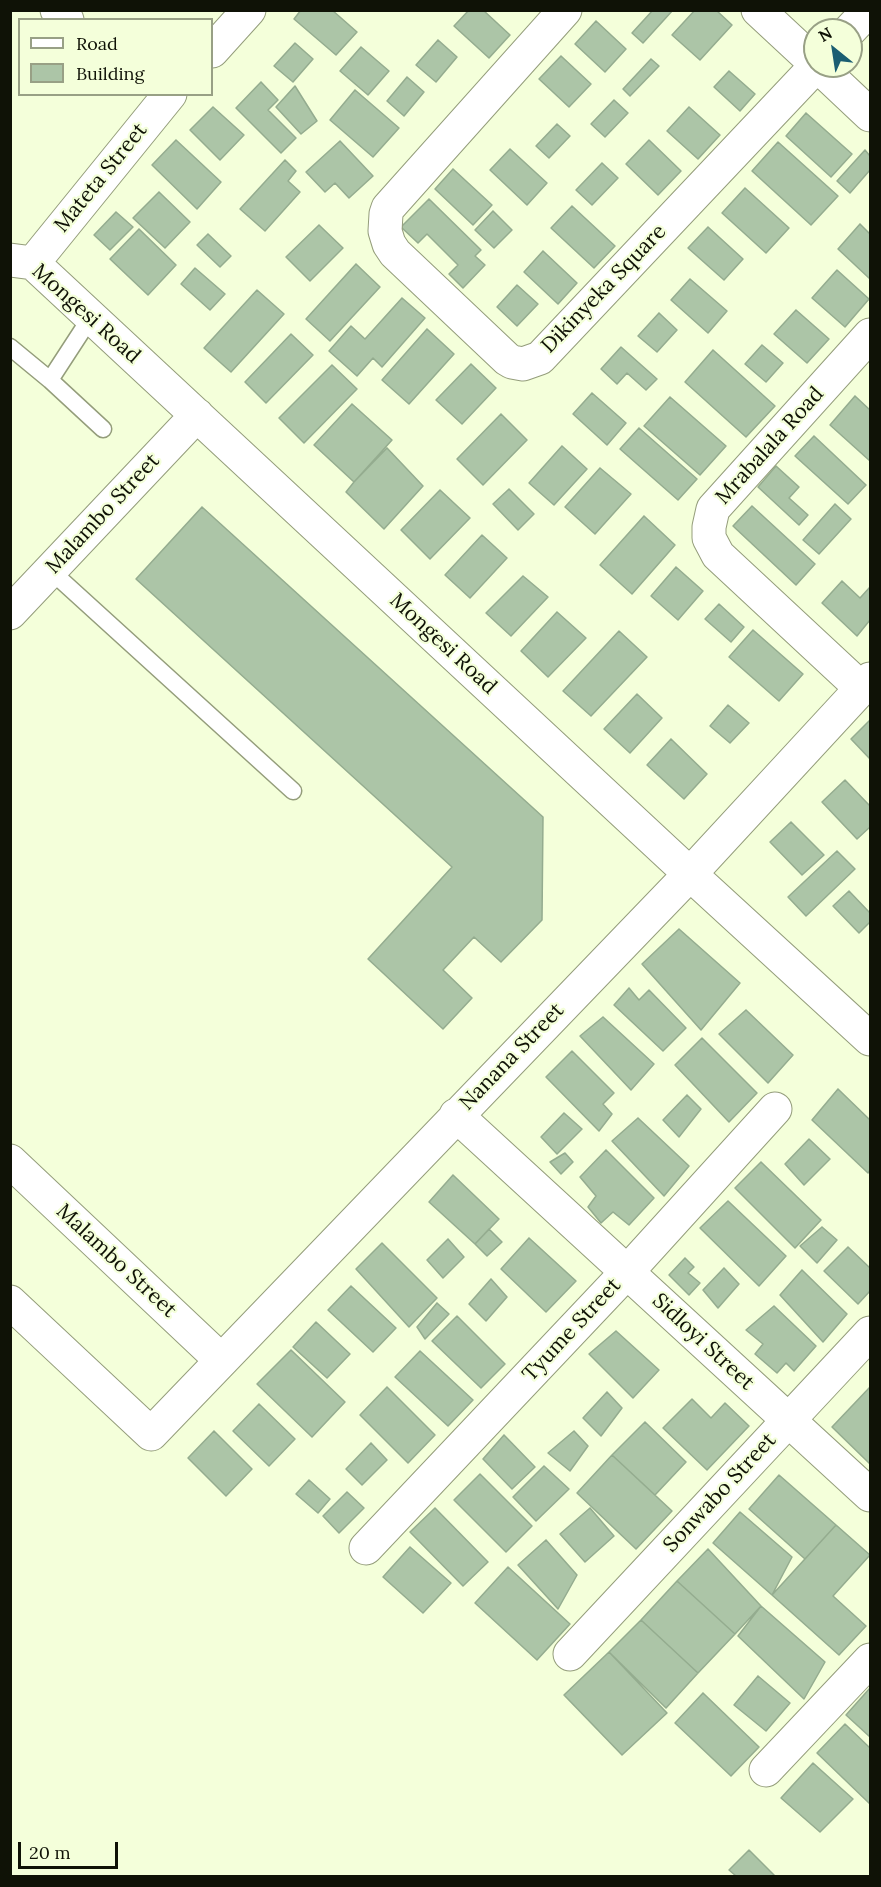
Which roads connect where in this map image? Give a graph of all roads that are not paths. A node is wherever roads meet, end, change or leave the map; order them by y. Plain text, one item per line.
1 (249, 10) edge
2 (565, 10) edge
3 (758, 10) edge
4 (213, 50) edge
5 (803, 53) edge
6 (804, 78) edge
7 (830, 78) edge
8 (159, 98) edge
9 (870, 115) edge
10 (22, 261) edge
11 (91, 317) junction
12 (870, 335) edge
13 (10, 347) edge
14 (50, 380) junction
15 (197, 415) junction
16 (103, 429) dead end
17 (50, 570) junction
18 (16, 595) edge
19 (866, 684) edge
20 (293, 791) dead end
21 (690, 874) junction
22 (870, 1039) edge
23 (775, 1109) dead end
24 (456, 1115) junction
25 (10, 1161) edge
26 (627, 1272) junction
27 (10, 1302) edge
28 (870, 1333) edge
29 (221, 1360) junction
30 (788, 1420) junction
31 (870, 1495) edge
32 (366, 1548) dead end
33 (570, 1654) dead end
34 (870, 1660) edge
35 (766, 1770) dead end

1 - 4 street
2 - 6 street, Dikinyeka Square
3 - 5 street
7 - 9 street
8 - 10 street, Mateta Street
10 - 11 street, Mongesi Road
11 - 14 lane
11 - 15 street, Mongesi Road
12 - 19 street, Mrabalala Road
13 - 14 lane
14 - 16 lane
15 - 17 street, Malambo Street
15 - 21 street, Mongesi Road
17 - 18 street, Malambo Street
17 - 20 lane
19 - 21 street, Nanana Street
21 - 22 street, Mongesi Road
21 - 24 street, Nanana Street
23 - 26 street, Tyume Street
24 - 26 street, Sidloyi Street
24 - 29 street, Nanana Street
25 - 29 street, Malambo Street
26 - 30 street, Sidloyi Street
26 - 32 street, Tyume Street
27 - 29 street, Nanana Street
28 - 30 street, Sonwabo Street
30 - 31 street, Sidloyi Street
30 - 33 street, Sonwabo Street
34 - 35 street

